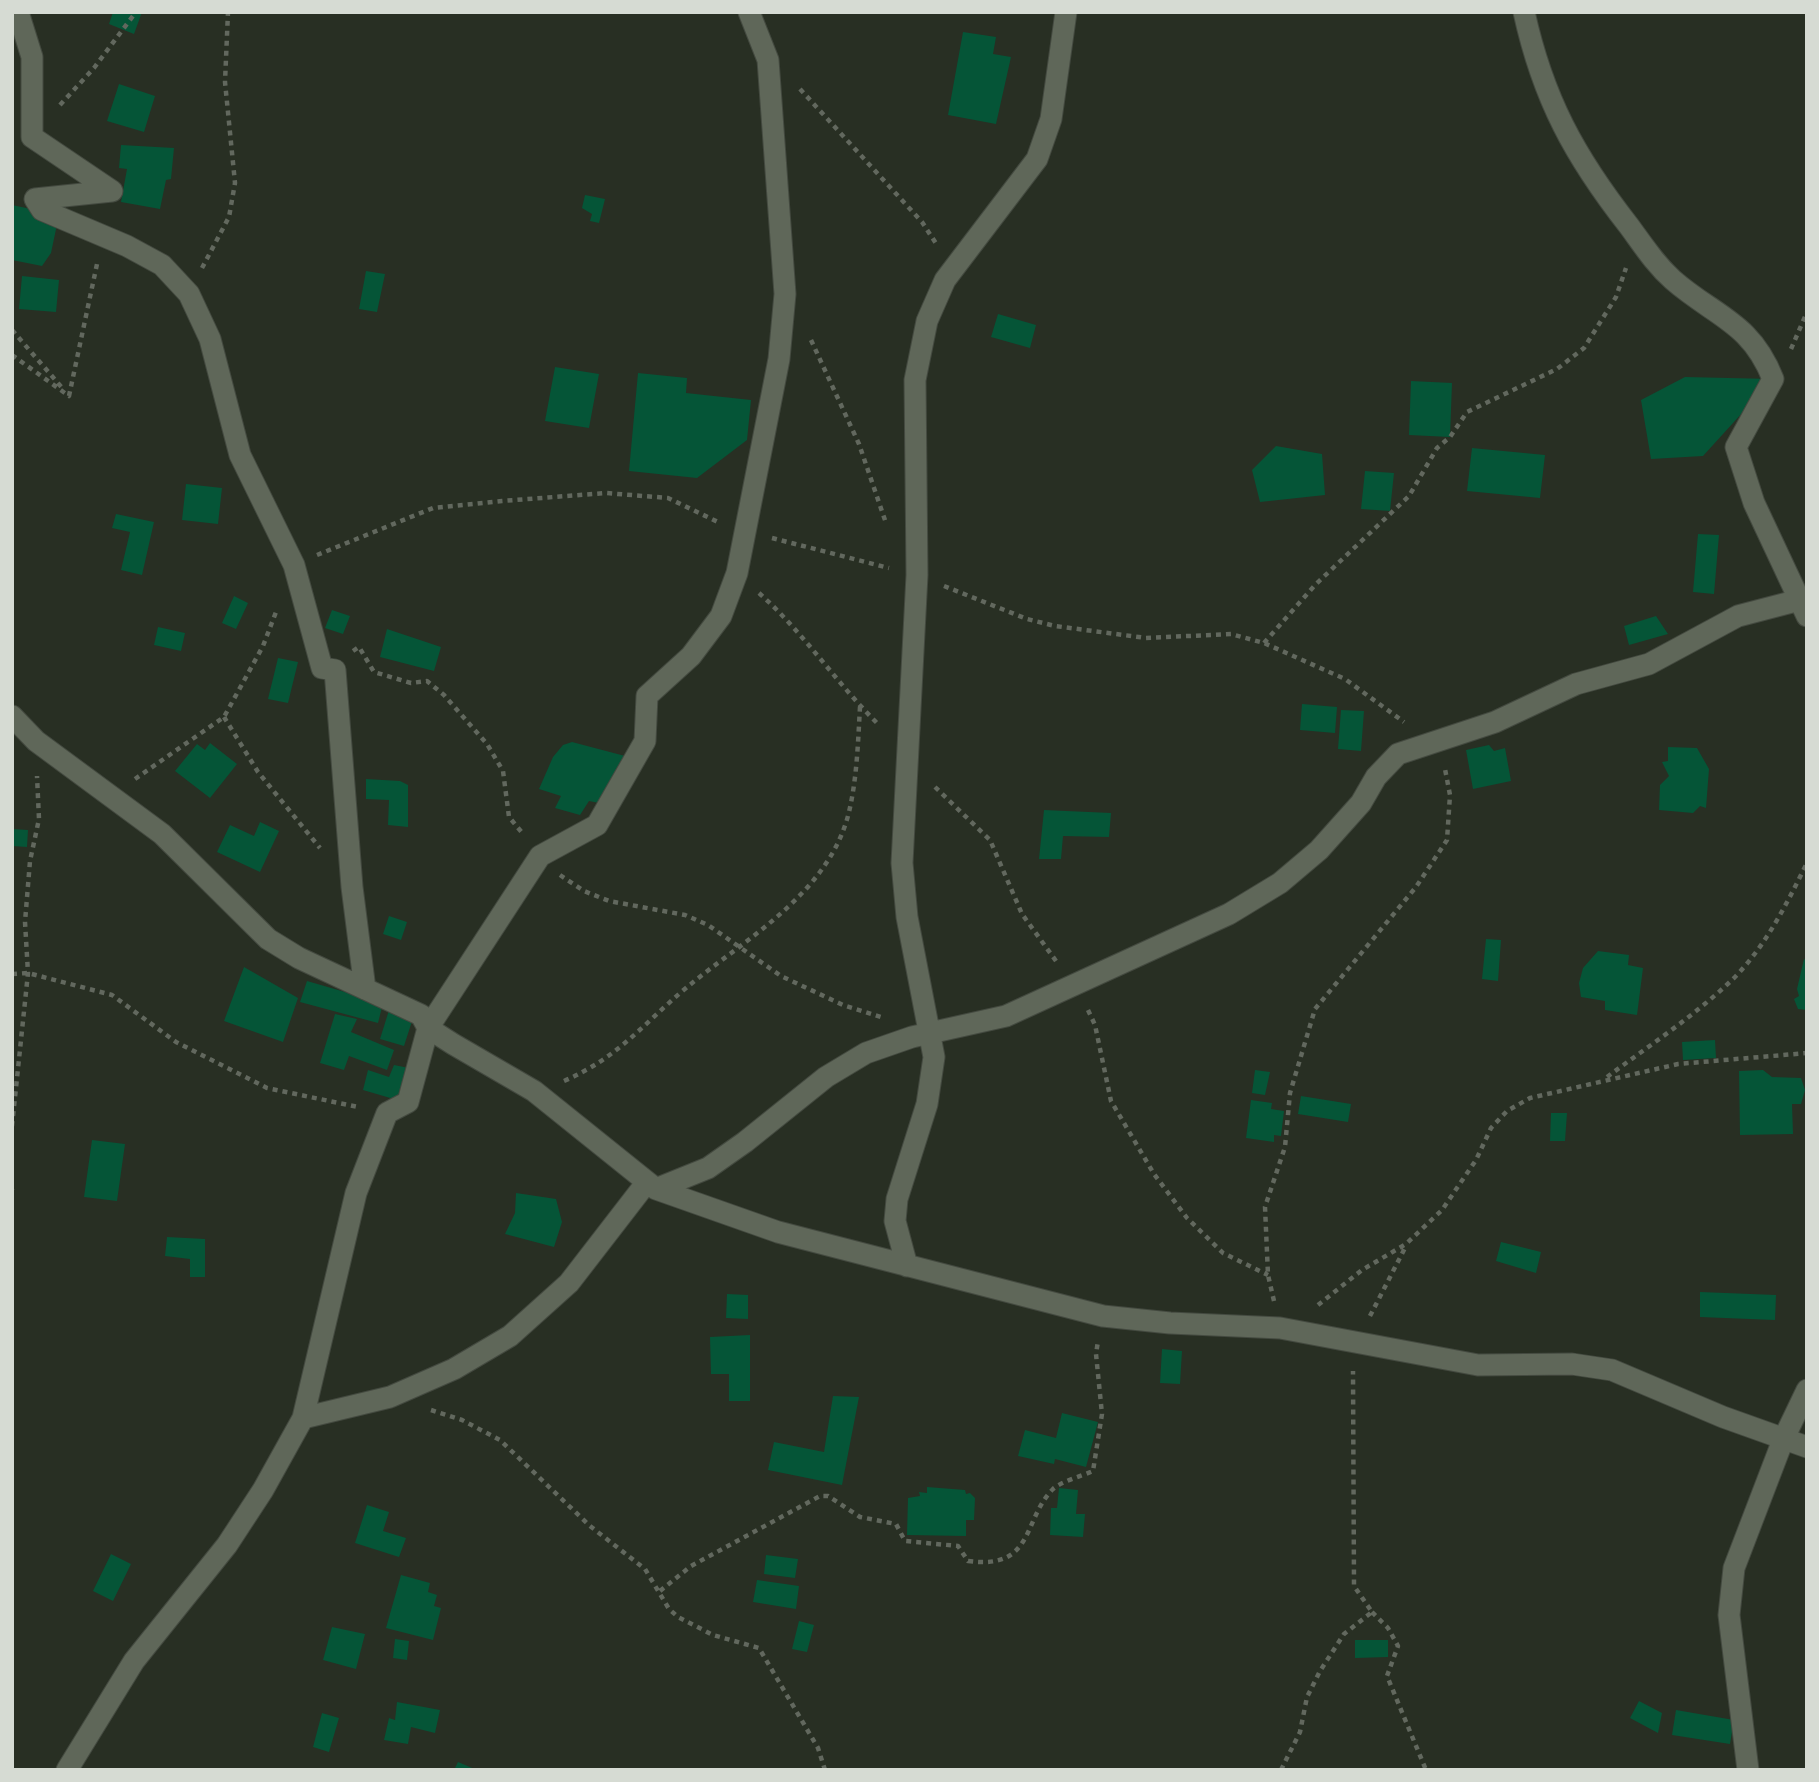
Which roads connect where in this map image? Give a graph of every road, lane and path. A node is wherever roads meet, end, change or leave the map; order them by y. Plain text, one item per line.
1 (18, 12) edge
2 (136, 12) edge
3 (228, 12) edge
4 (749, 12) edge
5 (1066, 12) edge
6 (1524, 12) edge
7 (768, 60) junction
8 (32, 137) junction
9 (1635, 234) junction
10 (98, 260) dead end
11 (945, 280) junction
12 (189, 294) junction
13 (12, 330) edge
14 (810, 338) dead end
15 (12, 355) edge
16 (69, 396) junction
17 (887, 527) dead end
18 (745, 531) junction
19 (294, 565) junction
20 (737, 573) junction
21 (917, 575) junction
22 (1804, 605) edge
23 (1264, 643) junction
24 (322, 668) junction
25 (860, 707) junction
26 (12, 716) edge
27 (224, 717) junction
28 (1439, 740) junction
29 (36, 741) junction
30 (907, 753) junction
31 (111, 796) junction
32 (540, 856) junction
33 (1807, 863) edge
34 (352, 887) junction
35 (738, 947) junction
36 (27, 973) junction
37 (12, 974) edge
38 (1075, 985) junction
39 (365, 989) junction
40 (428, 1028) junction
41 (921, 1035) junction
42 (1807, 1054) edge
43 (1603, 1079) junction
44 (534, 1091) junction
45 (387, 1112) junction
46 (12, 1126) edge
47 (651, 1186) junction
48 (1406, 1244) junction
49 (907, 1266) junction
50 (1268, 1275) junction
51 (1103, 1316) junction
52 (1280, 1328) junction
53 (1359, 1341) junction
54 (1807, 1390) edge
55 (390, 1397) junction
56 (303, 1418) junction
57 (1783, 1440) junction
58 (1807, 1447) edge
59 (660, 1591) junction
60 (1372, 1612) junction
61 (67, 1770) edge
62 (825, 1770) edge
63 (1281, 1770) edge
64 (1426, 1770) edge
65 (1748, 1770) edge

1 - 8 street
2 - 8 path
3 - 12 path
4 - 7 street
5 - 11 street
6 - 9 street
7 - 11 path
7 - 18 street
8 - 12 street
9 - 22 street
9 - 23 path
10 - 16 path
11 - 21 street
12 - 19 street
13 - 16 path
14 - 17 path
15 - 16 path
18 - 19 path
18 - 20 street
18 - 21 path
19 - 24 street
19 - 27 path
20 - 25 path
20 - 32 street
21 - 23 path
21 - 30 street
22 - 28 street
23 - 28 path
24 - 32 path
24 - 34 street
25 - 30 path
25 - 35 path
26 - 29 street
27 - 31 path
27 - 34 path
28 - 38 street
28 - 50 path
29 - 31 street
29 - 36 path
30 - 38 path
30 - 41 street
31 - 39 street
32 - 35 path
32 - 40 street
33 - 43 path
34 - 39 street
35 - 41 path
35 - 44 path
36 - 37 path
36 - 45 path
36 - 46 path
38 - 41 street
38 - 50 path
39 - 40 street
40 - 44 street
40 - 45 street
41 - 47 street
41 - 49 street
42 - 43 path
43 - 48 path
44 - 47 street
45 - 56 street
47 - 49 street
47 - 55 street
48 - 52 path
48 - 53 path
49 - 51 street
50 - 52 path
51 - 52 street
51 - 59 path
52 - 53 street
53 - 57 street
53 - 60 path
54 - 57 street
55 - 56 street
55 - 59 path
56 - 61 street
57 - 58 street
57 - 65 street
59 - 62 path
60 - 63 path
60 - 64 path

